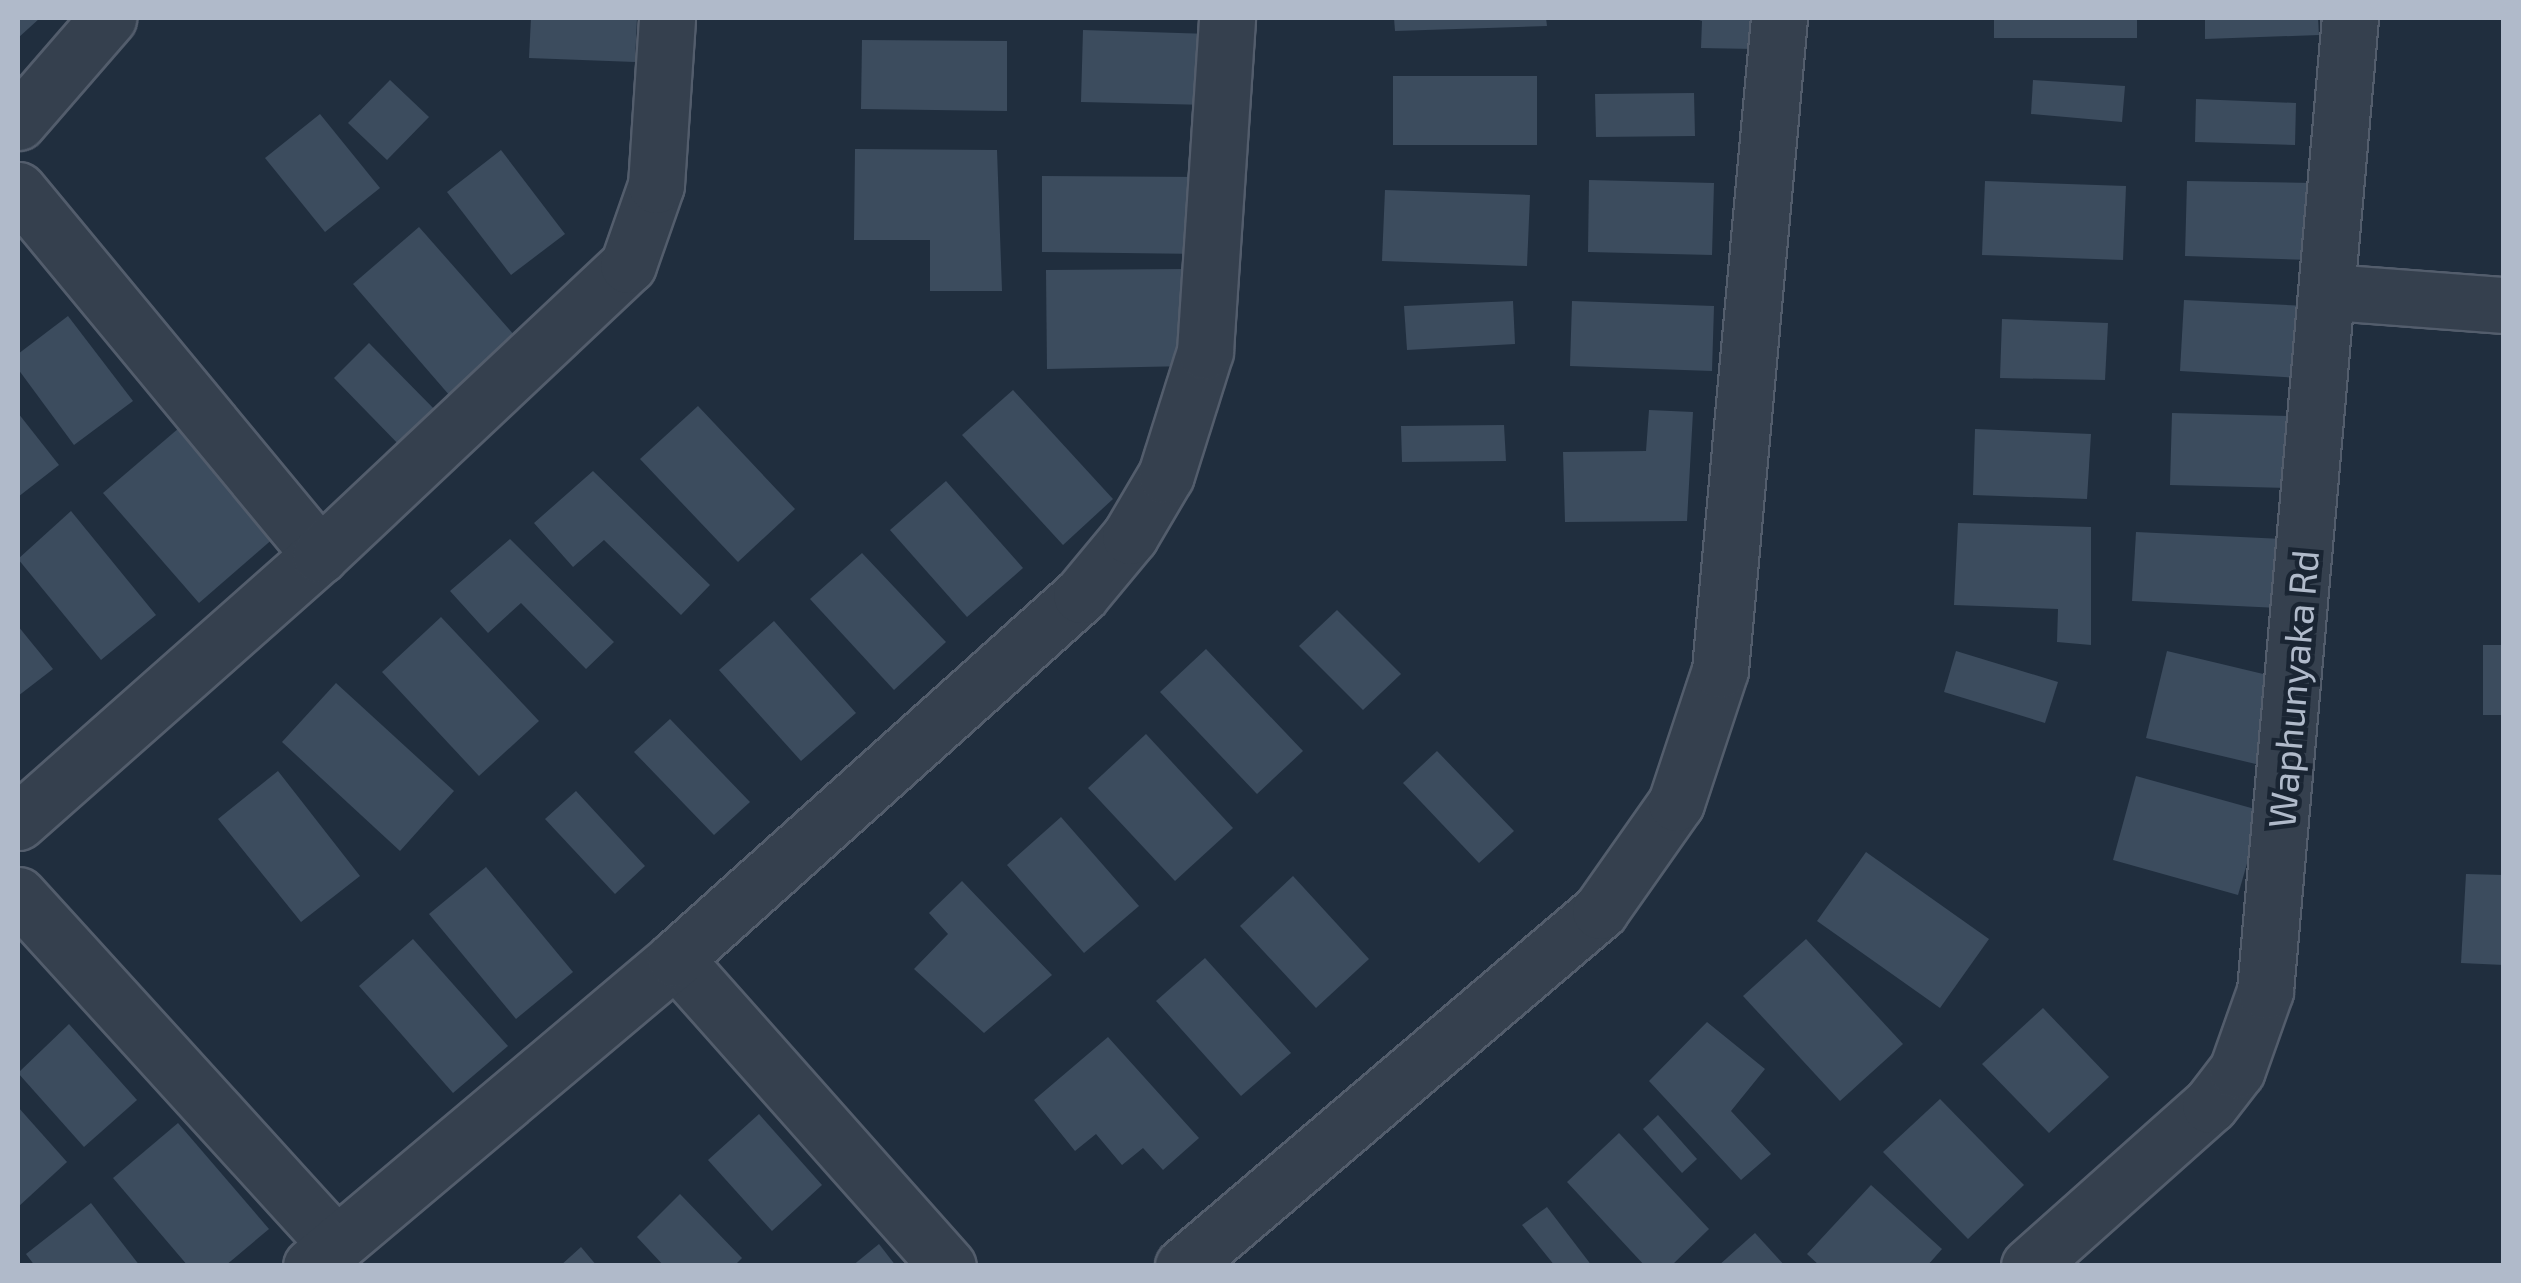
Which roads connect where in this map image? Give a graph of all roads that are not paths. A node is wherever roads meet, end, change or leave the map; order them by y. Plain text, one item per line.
1 (108, 18) edge
2 (667, 18) edge
3 (1226, 18) edge
4 (1779, 18) edge
5 (2350, 18) edge
6 (18, 122) edge
7 (18, 190) edge
8 (2330, 292) junction
9 (2504, 305) edge
10 (320, 555) junction
11 (18, 822) edge
12 (18, 895) edge
13 (675, 959) junction
14 (324, 1255) edge
15 (948, 1266) edge
16 (1184, 1266) edge
17 (2029, 1266) edge

1 - 6 street
2 - 10 street
3 - 13 street
4 - 16 street
5 - 8 street, Waphunyaka Rd
7 - 10 street
8 - 9 street
8 - 17 street, Waphunyaka Rd
10 - 11 street
12 - 14 street
13 - 14 street
13 - 15 street

